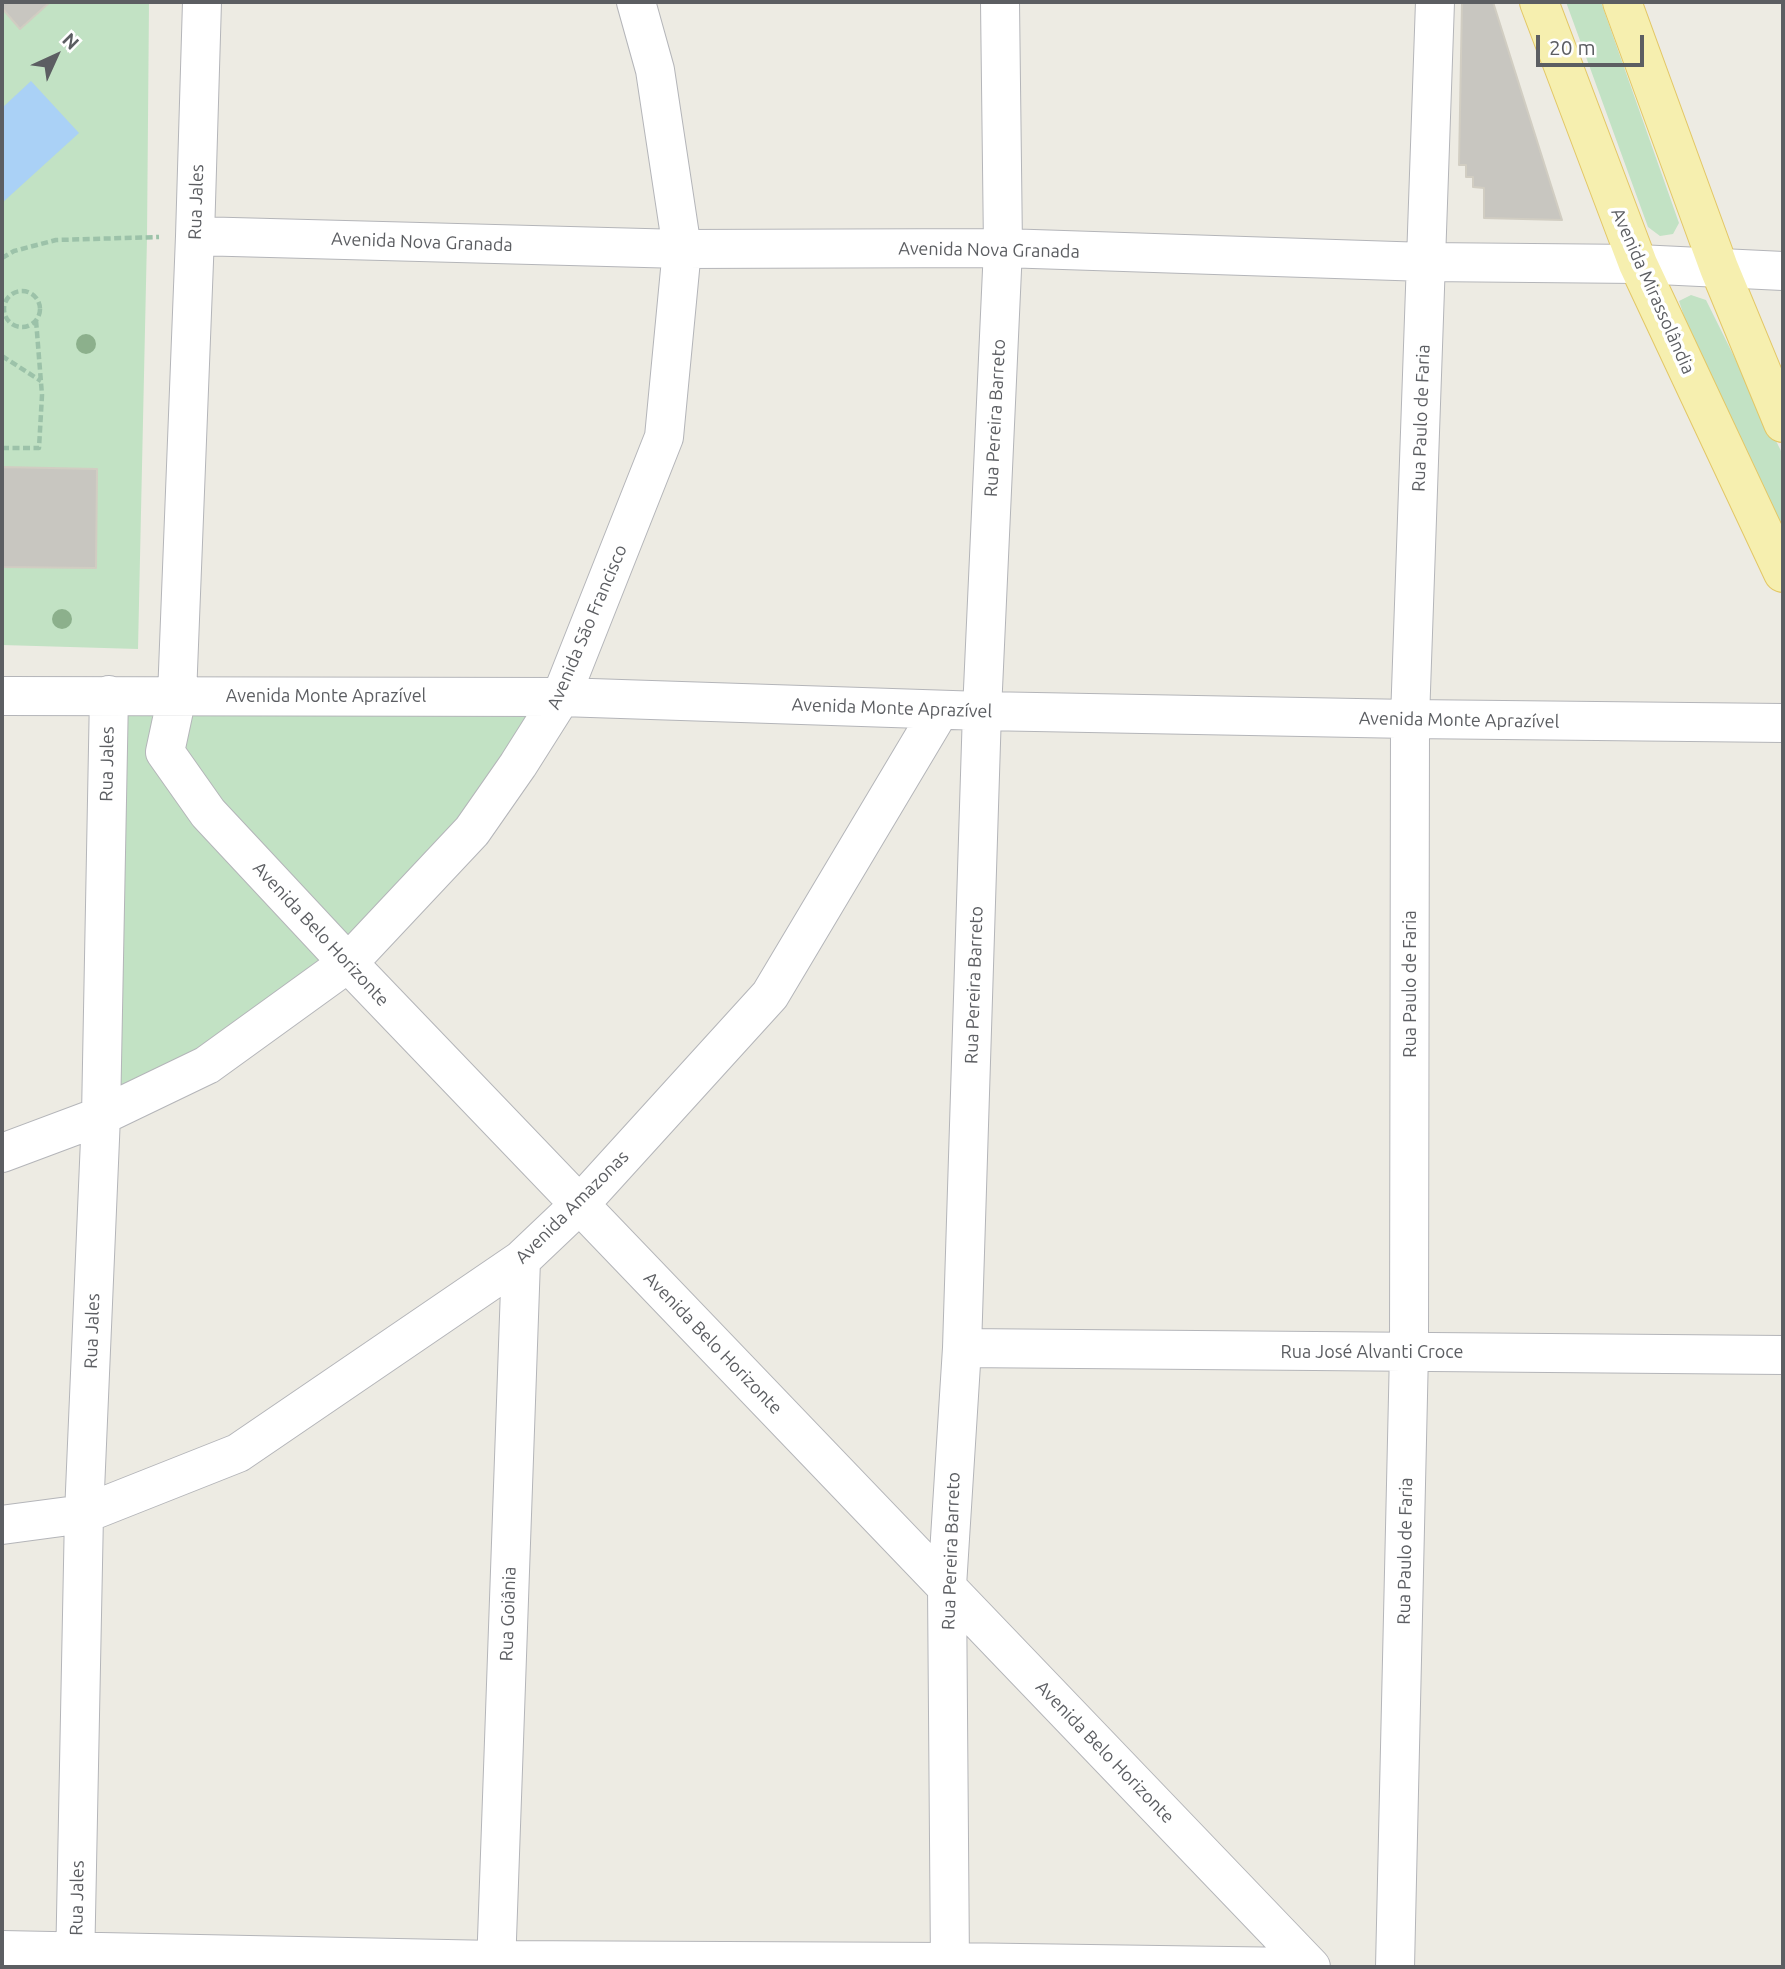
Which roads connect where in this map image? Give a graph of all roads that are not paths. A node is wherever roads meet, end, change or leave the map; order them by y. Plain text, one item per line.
1 (202, 2) edge
2 (636, 2) edge
3 (1000, 2) edge
4 (1435, 2) edge
5 (1539, 2) edge
6 (1622, 2) edge
7 (195, 236) junction
8 (1003, 248) junction
9 (682, 249) junction
10 (1426, 262) junction
11 (1638, 264) junction
12 (1719, 268) junction
13 (1783, 271) edge
14 (1783, 423) edge
15 (1783, 573) edge
16 (109, 695) junction
17 (2, 696) edge
18 (177, 696) junction
19 (561, 697) junction
20 (940, 710) junction
21 (982, 711) junction
22 (1410, 719) junction
23 (1783, 723) edge
24 (348, 963) junction
25 (101, 1116) junction
26 (2, 1153) edge
27 (580, 1204) junction
28 (521, 1260) junction
29 (962, 1349) junction
30 (1409, 1352) junction
31 (1783, 1355) edge
32 (84, 1514) junction
33 (2, 1525) edge
34 (947, 1586) junction
35 (2, 1950) edge
36 (75, 1959) edge
37 (496, 1963) edge
38 (951, 1964) edge
39 (1298, 1967) edge
40 (1311, 1967) edge
41 (1395, 1967) edge

1 - 7 street, Rua Jales
2 - 9 street, Avenida São Francisco
3 - 8 street, Rua Pereira Barreto
4 - 10 street, Rua Paulo de Faria
5 - 11 main road, Avenida Mirassolândia
6 - 12 main road
7 - 9 street, Avenida Nova Granada
7 - 18 street, Rua Jales
8 - 9 street, Avenida Nova Granada
8 - 10 street, Avenida Nova Granada
8 - 21 street, Rua Pereira Barreto
9 - 19 street, Avenida São Francisco
10 - 11 street, Avenida Nova Granada
10 - 22 street, Rua Paulo de Faria
11 - 12 street, Avenida Nova Granada
11 - 15 main road, Avenida Mirassolândia
12 - 13 street, Avenida Nova Granada
12 - 14 main road
16 - 17 street, Avenida Monte Aprazível
16 - 18 street, Avenida Monte Aprazível
16 - 25 street, Rua Jales
18 - 19 street, Avenida Monte Aprazível
18 - 24 street, Avenida Belo Horizonte
19 - 20 street, Avenida Monte Aprazível
19 - 24 street, Avenida São Francisco
20 - 21 street, Avenida Monte Aprazível
20 - 27 street, Avenida Amazonas
21 - 22 street, Avenida Monte Aprazível
21 - 29 street, Rua Pereira Barreto
22 - 23 street, Avenida Monte Aprazível
22 - 30 street, Rua Paulo de Faria
24 - 25 street, Avenida São Francisco
24 - 27 street, Avenida Belo Horizonte
25 - 26 street, Avenida São Francisco
25 - 32 street, Rua Jales
27 - 28 street, Avenida Amazonas
27 - 34 street, Avenida Belo Horizonte
28 - 32 street, Avenida Amazonas
28 - 37 street, Rua Goiânia
29 - 30 street, Rua José Alvanti Croce
29 - 34 street, Rua Pereira Barreto
30 - 31 street, Rua José Alvanti Croce
30 - 41 street, Rua Paulo de Faria
32 - 33 street, Avenida Amazonas
32 - 36 street, Rua Jales
34 - 38 street, Rua Pereira Barreto
34 - 40 street, Avenida Belo Horizonte
35 - 36 street
36 - 37 street
37 - 38 street
38 - 39 street

